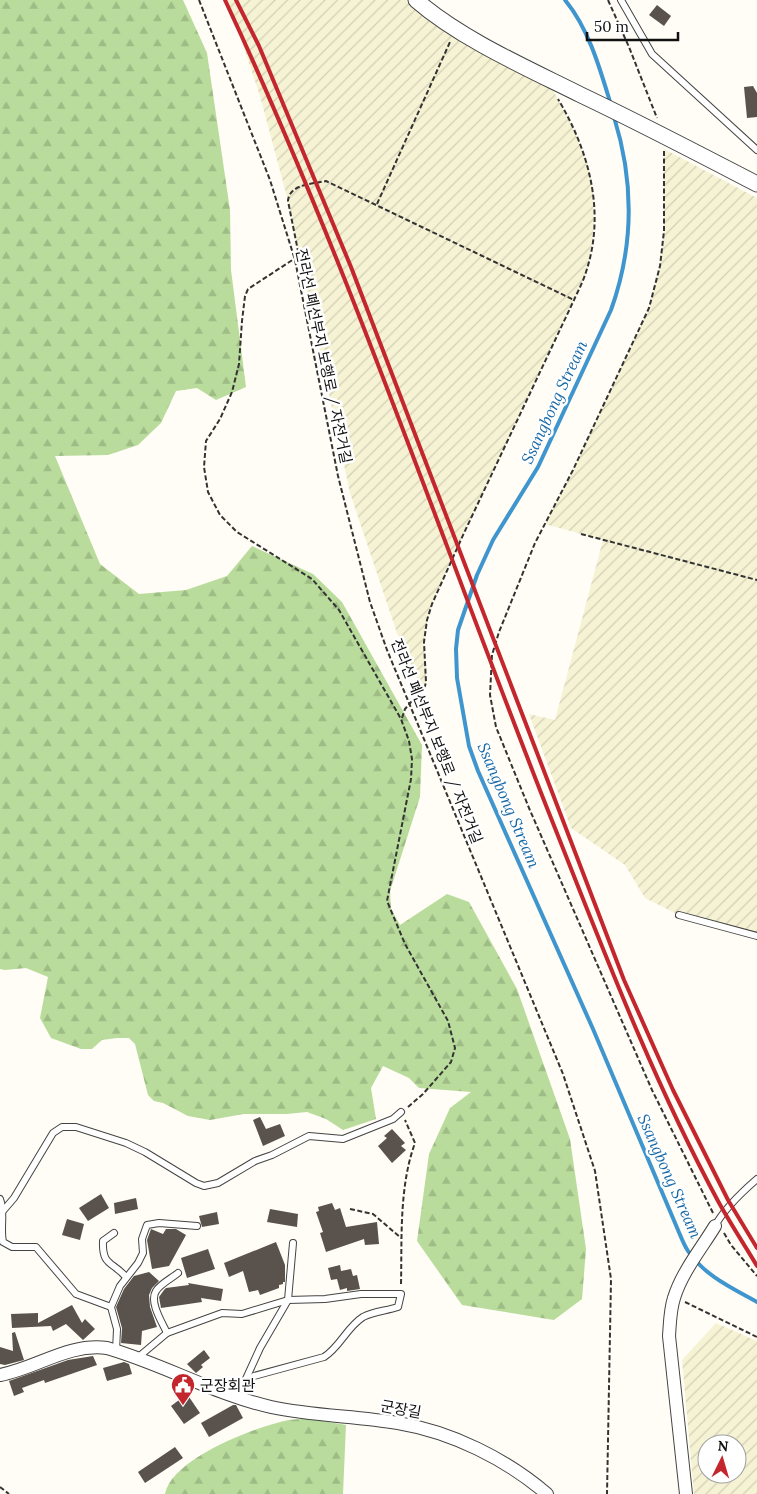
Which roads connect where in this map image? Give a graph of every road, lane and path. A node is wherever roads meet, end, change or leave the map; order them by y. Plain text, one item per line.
1 (199, 0) edge
2 (416, 0) edge
3 (608, 0) edge
4 (621, 0) edge
5 (457, 29) junction
6 (552, 80) junction
7 (658, 133) junction
8 (757, 150) edge
9 (757, 184) edge
10 (376, 204) junction
11 (295, 260) junction
12 (574, 300) junction
13 (581, 534) dead end
14 (757, 580) edge
15 (409, 705) junction
16 (401, 719) junction
17 (679, 915) dead end
18 (757, 936) edge
19 (401, 1112) junction
20 (757, 1179) edge
21 (0, 1199) edge
22 (350, 1209) dead end
23 (2, 1212) junction
24 (716, 1223) junction
25 (196, 1226) dead end
26 (114, 1233) dead end
27 (402, 1239) junction
28 (293, 1243) dead end
29 (178, 1273) dead end
30 (757, 1276) edge
31 (126, 1277) junction
32 (401, 1294) junction
33 (674, 1297) junction
34 (288, 1300) junction
35 (112, 1307) junction
36 (167, 1333) junction
37 (757, 1337) edge
38 (116, 1351) junction
39 (136, 1359) junction
40 (0, 1375) edge
41 (245, 1382) junction
42 (234, 1397) junction
43 (0, 1487) edge
44 (9, 1494) edge
45 (547, 1494) edge
46 (607, 1494) edge
47 (686, 1494) edge

1 - 11 path, 전라선 폐선부지 보행로 / 자전거길
2 - 5 street
3 - 7 path
4 - 8 lane
5 - 6 street
5 - 10 path
6 - 7 street
6 - 12 path
7 - 9 street
7 - 24 path
10 - 11 path
10 - 12 path
11 - 15 path, 전라선 폐선부지 보행로 / 자전거길
11 - 16 path
12 - 15 path
13 - 14 path
15 - 16 path
15 - 46 path, 전라선 폐선부지 보행로 / 자전거길
16 - 19 path
17 - 18 lane
19 - 23 lane
19 - 27 path
20 - 24 lane
21 - 23 lane
22 - 27 path
23 - 35 lane
24 - 30 path
24 - 33 street
25 - 31 lane
26 - 31 lane
27 - 32 path
28 - 34 lane
29 - 36 lane
31 - 35 lane
32 - 34 lane
32 - 41 lane
33 - 37 path
33 - 47 street
34 - 36 lane
34 - 41 lane
35 - 38 lane
36 - 39 lane
38 - 39 street, 군장길
38 - 40 street, 군장길
39 - 42 street, 군장길
41 - 42 lane
42 - 45 street, 군장길
43 - 44 path

